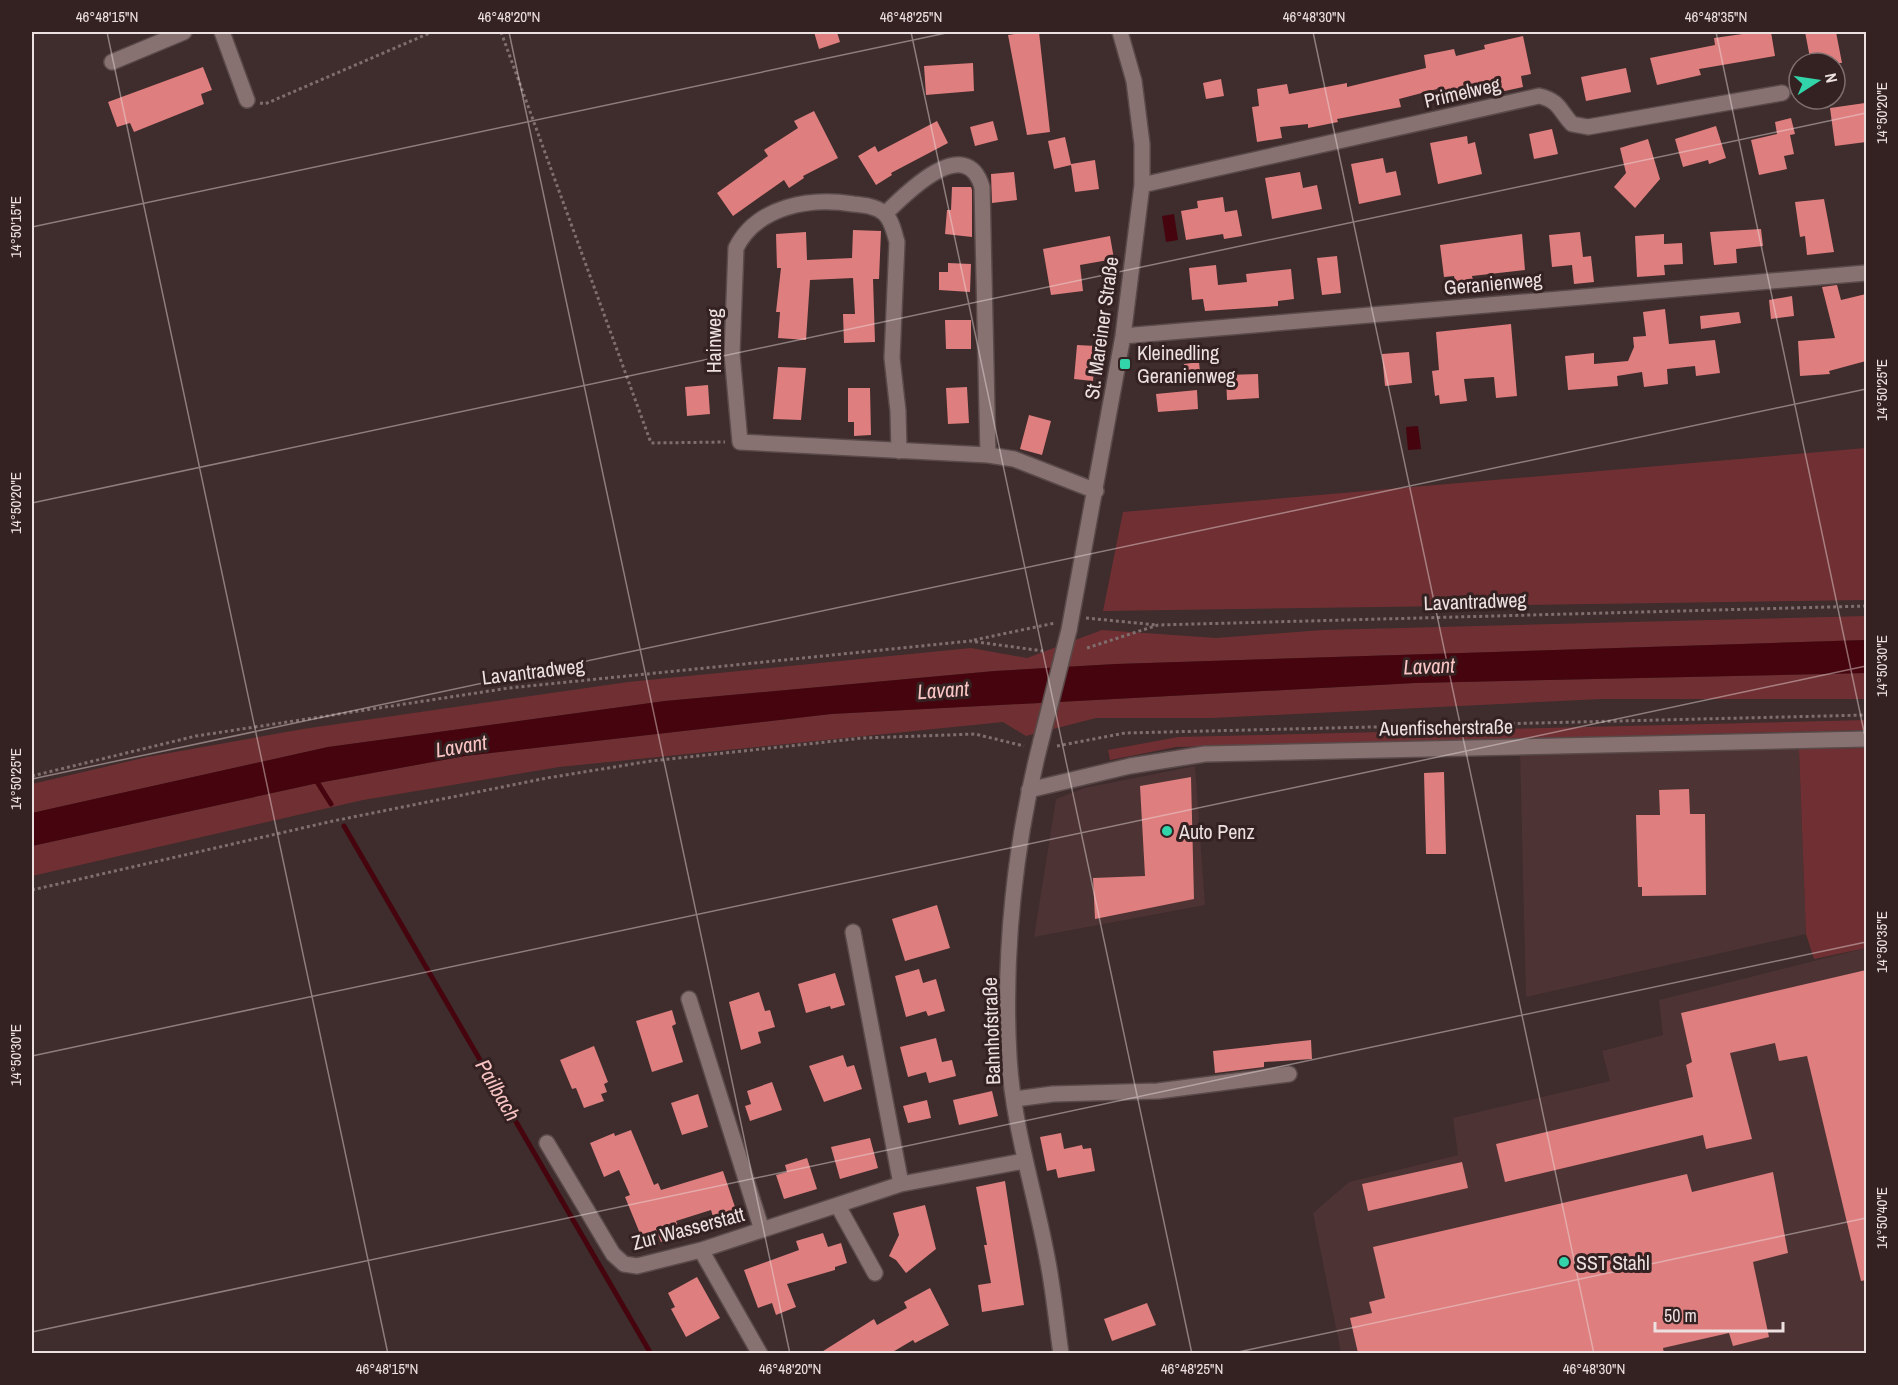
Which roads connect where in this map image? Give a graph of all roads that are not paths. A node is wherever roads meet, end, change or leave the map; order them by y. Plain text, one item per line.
1 (184, 32) edge
2 (222, 32) edge
3 (1120, 32) edge
4 (112, 62) dead end
5 (1782, 93) dead end
6 (247, 100) road end
7 (1142, 185) junction
8 (885, 214) junction
9 (1866, 273) edge
10 (1123, 336) junction
11 (900, 452) junction
12 (988, 455) junction
13 (1096, 491) junction
14 (1866, 739) edge
15 (1039, 745) joint
16 (1029, 790) junction
17 (853, 932) dead end
18 (689, 999) dead end
19 (1289, 1074) dead end
20 (1015, 1099) junction
21 (547, 1143) dead end
22 (1024, 1161) junction
23 (901, 1184) junction
24 (838, 1206) junction
25 (762, 1230) junction
26 (701, 1250) junction
27 (875, 1273) dead end
28 (760, 1353) edge
29 (1061, 1353) edge

1 - 4 street
2 - 6 street
3 - 7 street, St. Mareiner Straße
5 - 7 street, Primelweg
7 - 10 street, St. Mareiner Straße
8 - 11 street
8 - 11 street, Hainweg
8 - 12 street
9 - 10 street, Geranienweg
10 - 13 street, St. Mareiner Straße
11 - 12 street
12 - 13 street
13 - 15 street, St. Mareiner Straße, bridge
14 - 16 street, Auenfischerstraße
15 - 16 street, Bahnhofstraße
16 - 20 street, Bahnhofstraße
17 - 23 street
18 - 25 street, Zur Wasserstatt
19 - 20 street
20 - 22 street, Bahnhofstraße
21 - 26 street, Zur Wasserstatt
22 - 23 street, Zur Wasserstatt
22 - 29 street, Bahnhofstraße
23 - 24 street, Zur Wasserstatt
24 - 25 street, Zur Wasserstatt
24 - 27 street
25 - 26 street, Zur Wasserstatt
26 - 28 street

